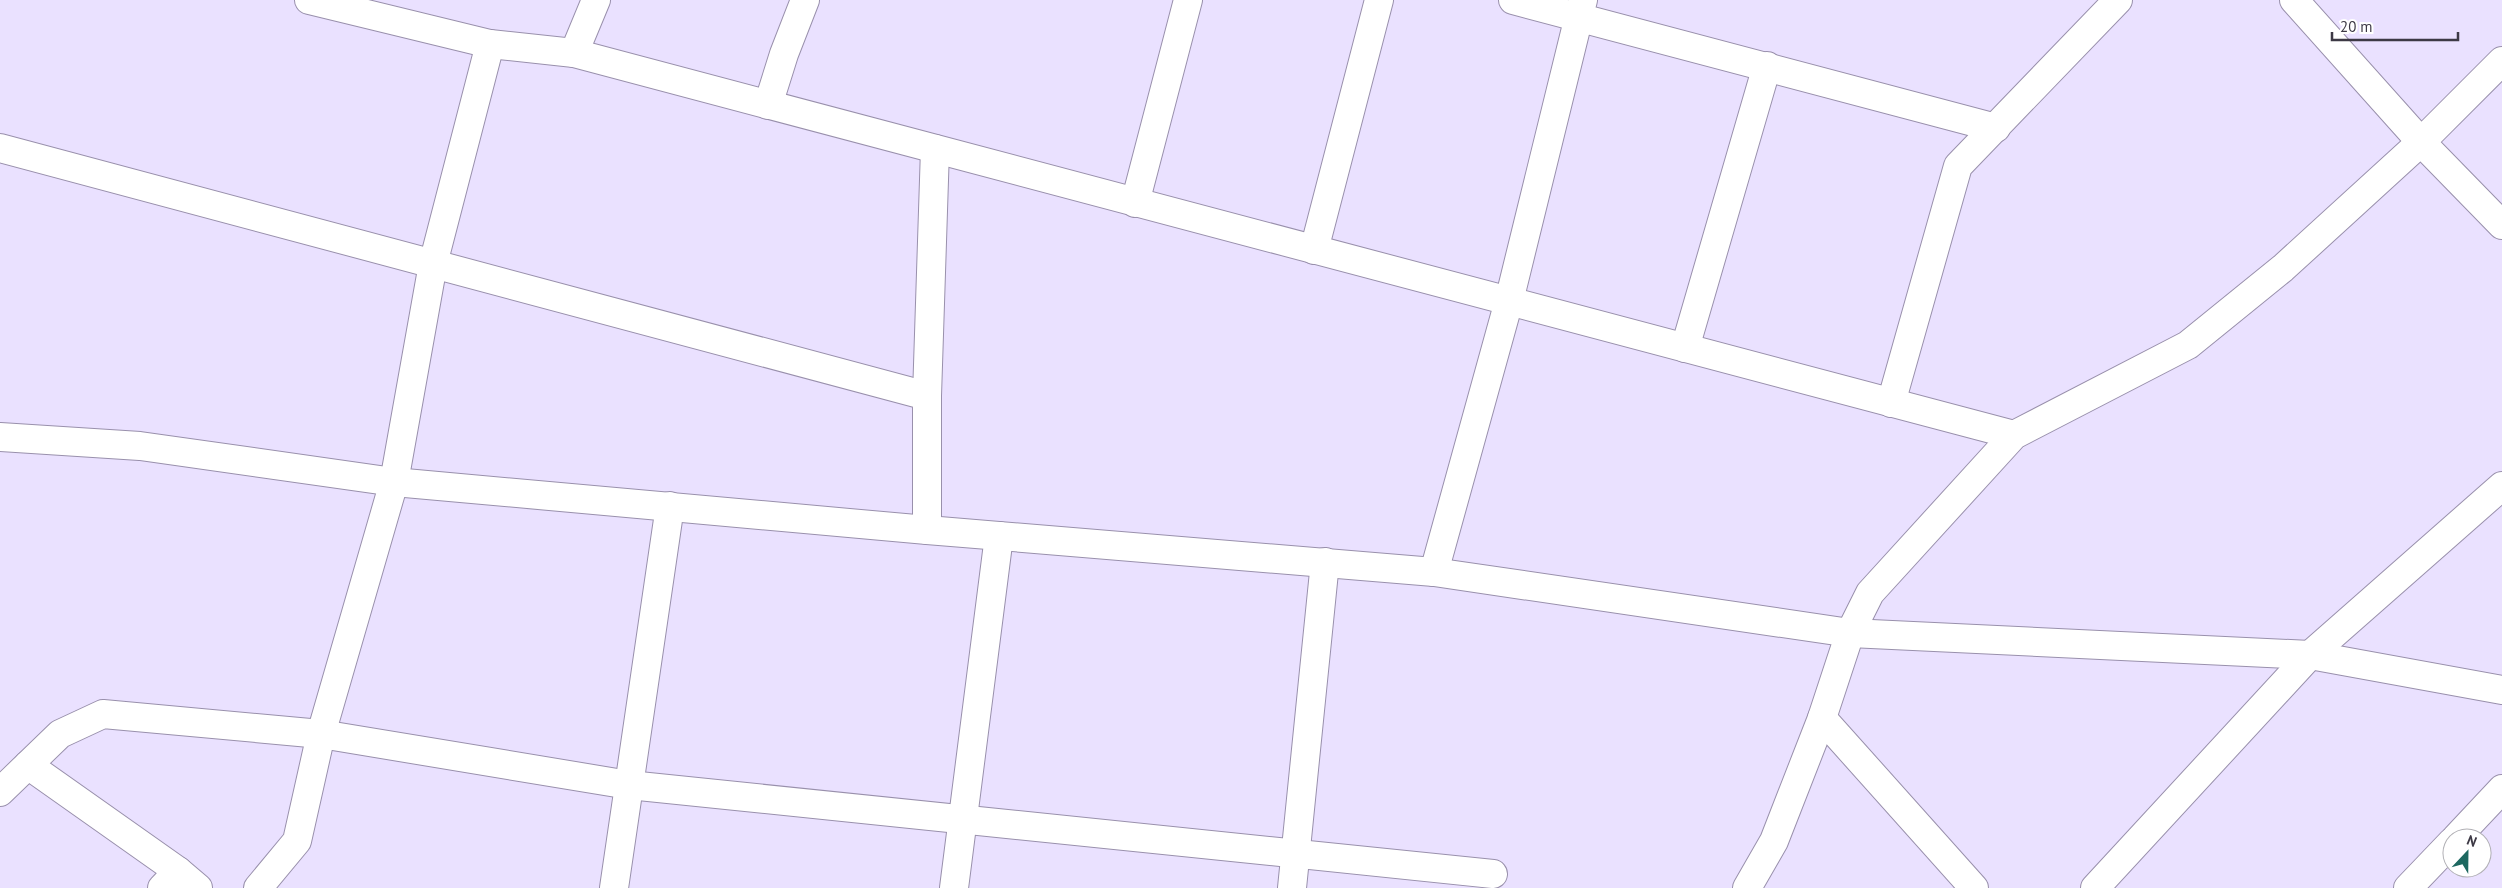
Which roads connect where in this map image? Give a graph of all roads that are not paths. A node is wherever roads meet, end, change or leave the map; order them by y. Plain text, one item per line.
1 (309, 0) edge
2 (596, 0) edge
3 (805, 0) edge
4 (1188, 0) edge
5 (1379, 0) edge
6 (1514, 0) edge
7 (2118, 0) edge
8 (2294, 0) edge
9 (1581, 8) edge
10 (490, 44) junction
11 (574, 53) junction
12 (2502, 61) edge
13 (1767, 66) junction
14 (768, 105) junction
15 (1996, 128) junction
16 (2421, 142) junction
17 (0, 148) edge
18 (935, 150) junction
19 (1135, 202) junction
20 (2502, 225) edge
21 (1314, 250) junction
22 (432, 264) junction
23 (1509, 301) junction
24 (1685, 348) junction
25 (927, 396) junction
26 (1891, 403) junction
27 (2014, 435) junction
28 (0, 437) edge
29 (394, 482) junction
30 (2502, 486) edge
31 (670, 506) junction
32 (927, 530) junction
33 (999, 536) junction
34 (1325, 562) junction
35 (1434, 572) junction
36 (1850, 632) junction
37 (2310, 655) junction
38 (2502, 690) edge
39 (1822, 718) junction
40 (321, 734) junction
41 (28, 765) junction
42 (629, 785) junction
43 (2502, 790) edge
44 (0, 792) edge
45 (963, 818) junction
46 (2466, 828) edge
47 (1296, 852) junction
48 (2442, 852) edge
49 (1493, 874) dead end
50 (179, 882) edge
51 (258, 888) edge
52 (614, 888) edge
53 (954, 888) edge
54 (1292, 888) edge
55 (1747, 888) edge
56 (1974, 888) edge
57 (2095, 888) edge
58 (2408, 888) edge

1 - 10 street
2 - 11 street
3 - 14 street
4 - 19 street
5 - 21 street
6 - 9 street
7 - 15 street
8 - 16 street
9 - 13 street
9 - 23 street
10 - 11 street
10 - 22 street
11 - 14 street
12 - 16 street
13 - 15 street
13 - 24 street
14 - 18 street
15 - 26 street
16 - 20 street
16 - 27 street
17 - 22 street
18 - 19 street
18 - 25 street
19 - 21 street
21 - 23 street
22 - 25 street
22 - 29 street
23 - 24 street
23 - 35 street
24 - 26 street
25 - 32 street
26 - 27 street
27 - 36 street
28 - 29 street
29 - 31 street
29 - 40 street
30 - 37 street
31 - 32 street
31 - 42 street
32 - 33 street
33 - 34 street
33 - 45 street
34 - 35 street
34 - 47 street
35 - 36 street
36 - 37 street
36 - 39 street
37 - 38 street
37 - 57 street
39 - 55 street
39 - 56 street
40 - 41 street
40 - 42 street
40 - 51 street
41 - 44 street
41 - 50 street
42 - 45 street
42 - 52 street
43 - 46 street
45 - 47 street
45 - 53 street
47 - 49 street
47 - 54 street
48 - 58 street

